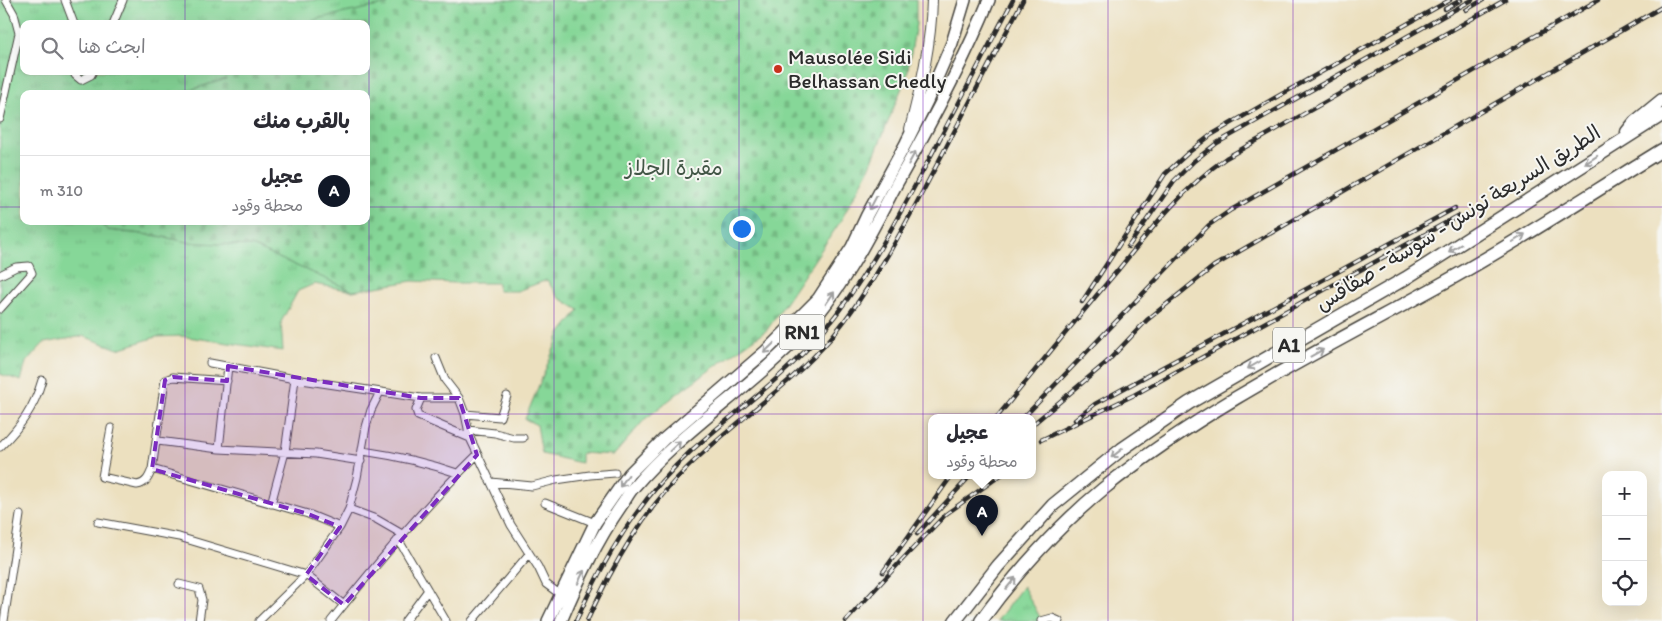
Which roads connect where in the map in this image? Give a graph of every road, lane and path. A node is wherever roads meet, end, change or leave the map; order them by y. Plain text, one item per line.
1 (6, 0) edge
2 (65, 0) edge
3 (123, 0) edge
4 (932, 0) edge
5 (965, 0) edge
6 (989, 0) edge
7 (72, 20) edge
8 (115, 20) edge
9 (75, 75) edge
10 (91, 75) edge
11 (1662, 100) edge
12 (1662, 115) edge
13 (0, 119) edge
14 (1619, 142) junction
15 (906, 143) junction
16 (1662, 150) edge
17 (0, 275) edge
18 (0, 309) edge
19 (436, 358) dead end
20 (210, 362) dead end
21 (228, 366) junction
22 (296, 379) junction
23 (42, 380) dead end
24 (227, 381) junction
25 (380, 392) junction
26 (507, 396) dead end
27 (421, 398) junction
28 (459, 398) junction
29 (465, 414) junction
30 (111, 428) dead end
31 (468, 430) junction
32 (470, 438) junction
33 (523, 438) dead end
34 (158, 441) junction
35 (0, 447) edge
36 (218, 449) junction
37 (363, 451) junction
38 (285, 452) junction
39 (477, 455) junction
40 (361, 461) junction
41 (152, 469) junction
42 (615, 473) dead end
43 (457, 474) junction
44 (491, 482) junction
45 (545, 503) dead end
46 (271, 504) junction
47 (349, 509) junction
48 (20, 515) dead end
49 (98, 522) dead end
50 (595, 523) junction
51 (340, 527) junction
52 (400, 537) junction
53 (529, 554) junction
54 (306, 576) junction
55 (179, 584) dead end
56 (428, 590) junction
57 (560, 595) junction
58 (344, 604) junction
59 (4, 621) edge
60 (199, 621) edge
61 (259, 621) edge
62 (331, 621) edge
63 (405, 621) edge
64 (446, 621) edge
65 (472, 621) edge
66 (548, 621) edge
67 (560, 621) edge
68 (955, 621) edge
69 (981, 621) edge
70 (1041, 621) edge
71 (1059, 621) edge

1 - 13 street
2 - 7 street
3 - 8 street
4 - 15 main road
5 - 15 main road, RN1
67 -> 6 main road, RN1
9 - 10 street
11 - 14 highway
12 - 14 highway, الطريق السريعة تونس - سوسة - صفاقس / A1
14 -> 68 highway, الطريق السريعة تونس - سوسة - صفاقس / A1
15 -> 50 main road, RN1
69 -> 16 highway, الطريق السريعة تونس - سوسة - صفاقس / A1
17 - 18 street
19 - 28 street
20 - 21 street
21 - 22 street
21 - 24 street
22 - 25 street
22 - 38 street
23 - 35 street
24 - 34 street
24 - 36 street
25 - 27 street
25 - 37 street
26 - 29 street
27 - 28 street
27 - 32 street
28 - 29 street
29 - 31 street
30 - 41 street
31 - 32 street
31 - 33 street
32 - 39 street
34 - 36 street
34 - 41 street
36 - 38 street
37 - 40 street
37 - 43 street
38 - 40 street
38 - 46 street
39 - 43 street
39 - 44 street
40 - 47 street
41 - 46 street
42 - 44 street
43 - 52 street
44 - 53 street
45 - 50 street
46 - 51 street
47 - 51 street
47 - 52 street
48 - 59 street
49 - 54 street
50 - 57 main road, RN1
51 - 54 street
52 - 56 street
52 - 58 street
53 - 57 street
53 - 65 street
54 - 58 street
54 - 61 street
55 - 60 street
56 - 63 street
56 - 64 street
57 - 66 main road, RN1
58 - 62 street
70 - 71 street

